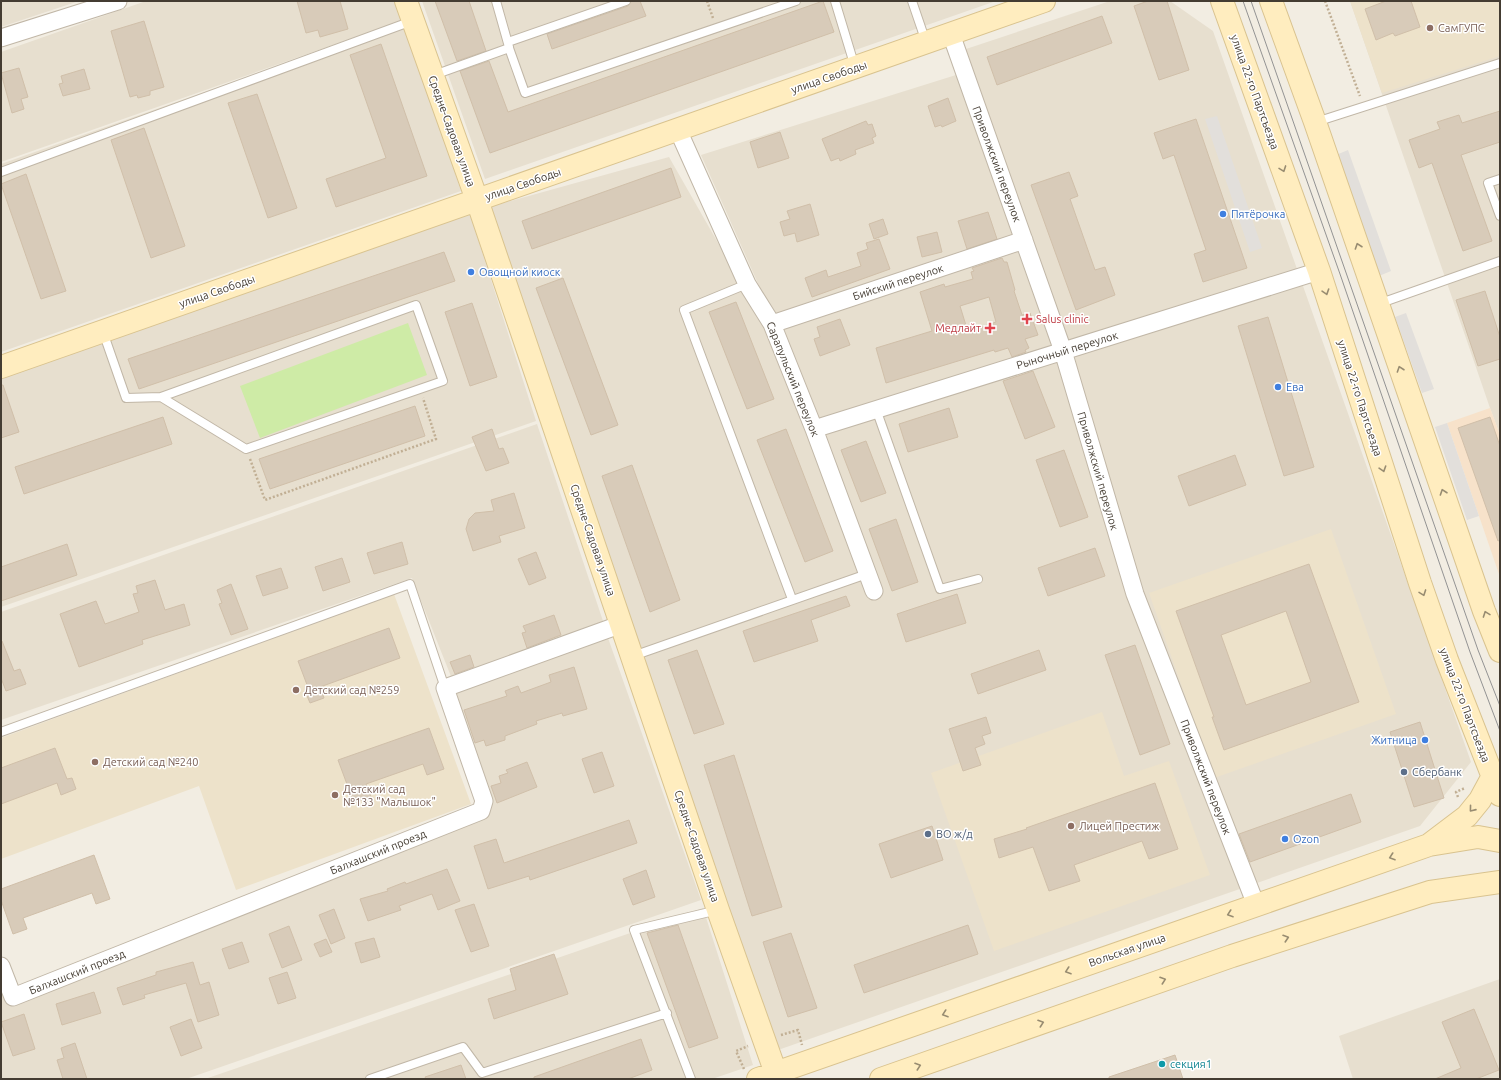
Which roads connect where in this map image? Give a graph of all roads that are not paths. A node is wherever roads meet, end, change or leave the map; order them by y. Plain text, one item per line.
1 (118, 1) edge
2 (496, 1) edge
3 (626, 1) edge
4 (796, 1) edge
5 (835, 1) edge
6 (912, 1) edge
7 (1044, 1) edge
8 (1222, 1) edge
9 (1271, 1) edge
10 (409, 11) edge
11 (951, 34) junction
12 (1, 38) edge
13 (926, 42) junction
14 (508, 45) junction
15 (1500, 63) edge
16 (856, 67) junction
17 (432, 76) junction
18 (1315, 122) junction
19 (678, 130) junction
20 (1, 172) edge
21 (1500, 179) edge
22 (477, 200) junction
23 (1500, 216) edge
24 (1024, 240) junction
25 (1500, 261) edge
26 (1319, 271) junction
27 (747, 284) junction
28 (1378, 305) junction
29 (772, 324) junction
30 (102, 331) junction
31 (1063, 351) junction
32 (1, 366) edge
33 (161, 398) junction
34 (876, 409) junction
35 (814, 429) junction
36 (867, 574) junction
37 (978, 579) dead end
38 (874, 591) dead end
39 (792, 599) junction
40 (622, 624) junction
41 (1500, 651) edge
42 (633, 656) junction
43 (445, 688) junction
44 (1, 732) edge
45 (1496, 786) edge
46 (1500, 840) edge
47 (1429, 845) junction
48 (1500, 882) edge
49 (1256, 905) junction
50 (718, 910) junction
51 (1, 966) edge
52 (667, 1014) junction
53 (764, 1076) edge
54 (370, 1079) edge
55 (691, 1079) edge
56 (881, 1079) edge

1 - 12 street
2 - 14 lane
3 - 14 lane
4 - 14 lane
5 - 16 lane
6 - 13 lane
7 - 11 main road, улица Свободы
8 -> 26 main road, улица 22-го Партсъезда
9 - 18 main road
10 - 17 main road, Средне-Садовая улица
10 - 20 lane
11 - 13 main road, улица Свободы
11 - 24 street, Приволжский переулок
13 - 16 main road, улица Свободы
14 - 17 lane
15 - 18 lane
16 - 19 main road, улица Свободы
17 - 22 main road, Средне-Садовая улица
28 -> 18 main road
19 - 22 main road, улица Свободы
19 - 27 street, Сарапульский переулок
21 - 23 lane
22 - 30 main road, улица Свободы
22 - 40 main road, Средне-Садовая улица
24 - 29 street, Бийский переулок
24 - 31 street, Приволжский переулок
25 - 28 lane
26 - 31 street, Рыночный переулок
26 -> 45 main road, улица 22-го Партсъезда
27 - 29 street, Сарапульский переулок
27 - 39 lane
41 -> 28 main road
29 - 35 street, Сарапульский переулок
30 - 32 main road, улица Свободы
30 - 33 lane
31 - 34 street, Рыночный переулок
31 - 49 street, Приволжский переулок
33 - 33 lane
34 - 35 street, Рыночный переулок
34 - 37 lane
35 - 36 street, Сарапульский переулок
36 - 38 street, Сарапульский переулок
36 - 39 lane
39 - 42 lane
40 - 42 main road, Средне-Садовая улица
40 - 43 street
42 - 50 main road, Средне-Садовая улица
43 - 44 lane
43 - 51 street, Балхашский проезд
45 -> 47 main road
46 - 47 main road, Вольская улица
47 -> 49 main road, Вольская улица
56 -> 48 main road
49 -> 53 main road, Вольская улица
50 - 52 lane
50 - 53 main road, Средне-Садовая улица
52 - 54 lane
52 - 55 lane

